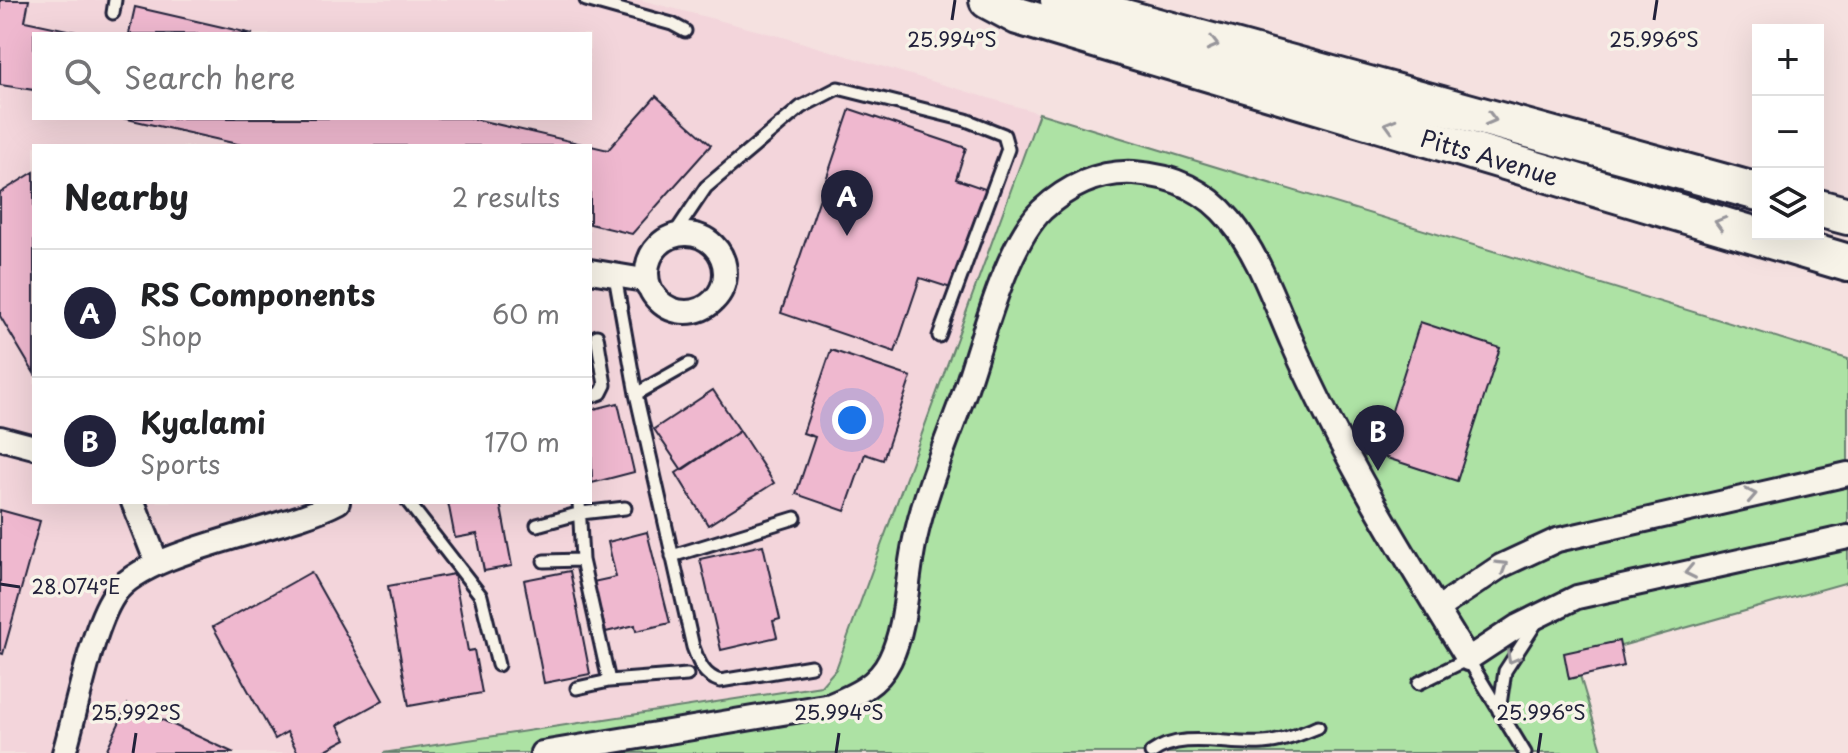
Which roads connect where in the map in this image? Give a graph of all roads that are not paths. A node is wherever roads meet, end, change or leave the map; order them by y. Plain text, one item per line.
1 (115, 0) edge
2 (586, 0) edge
3 (988, 0) edge
4 (1059, 0) edge
5 (113, 13) dead end
6 (685, 31) dead end
7 (1134, 36) junction
8 (1752, 190) edge
9 (1824, 210) edge
10 (1848, 216) edge
11 (673, 236) junction
12 (1848, 263) edge
13 (592, 271) edge
14 (615, 276) junction
15 (649, 287) junction
16 (597, 336) dead end
17 (939, 336) dead end
18 (689, 364) dead end
19 (636, 394) junction
20 (592, 396) edge
21 (0, 438) edge
22 (32, 446) edge
23 (1848, 474) edge
24 (134, 504) edge
25 (334, 504) edge
26 (410, 504) edge
27 (580, 508) edge
28 (625, 508) dead end
29 (795, 518) dead end
30 (537, 525) dead end
31 (1848, 537) edge
32 (672, 556) junction
33 (582, 560) junction
34 (544, 561) dead end
35 (157, 563) junction
36 (1437, 609) junction
37 (1543, 612) junction
38 (1468, 659) junction
39 (498, 665) dead end
40 (811, 666) dead end
41 (687, 675) dead end
42 (609, 681) junction
43 (1419, 683) dead end
44 (577, 688) dead end
45 (1499, 711) junction
46 (1318, 727) dead end
47 (64, 753) edge
48 (542, 753) edge
49 (1151, 753) edge
50 (1525, 753) edge

1 - 5 lane
2 - 6 lane
3 - 7 main road
4 - 7 main road
7 -> 8 main road, Pitts Avenue
12 -> 7 main road, Pitts Avenue
9 - 10 main road
11 - 15 street
11 - 15 street
11 - 17 lane
13 - 14 street
14 - 15 street
14 - 19 lane
16 - 20 lane
18 - 19 lane
19 - 32 lane
21 - 22 street
36 -> 23 street
24 - 35 street
25 - 35 street
26 - 39 lane
27 - 28 lane
27 - 30 lane
27 - 33 lane
29 - 32 lane
31 -> 37 street
32 - 40 lane
33 - 34 lane
33 - 42 lane
35 - 47 street
36 - 38 street
36 - 48 street
37 - 38 street
37 -> 45 lane
38 - 43 lane
38 - 45 lane
41 - 42 lane
42 - 44 lane
45 - 50 lane
46 - 49 lane

